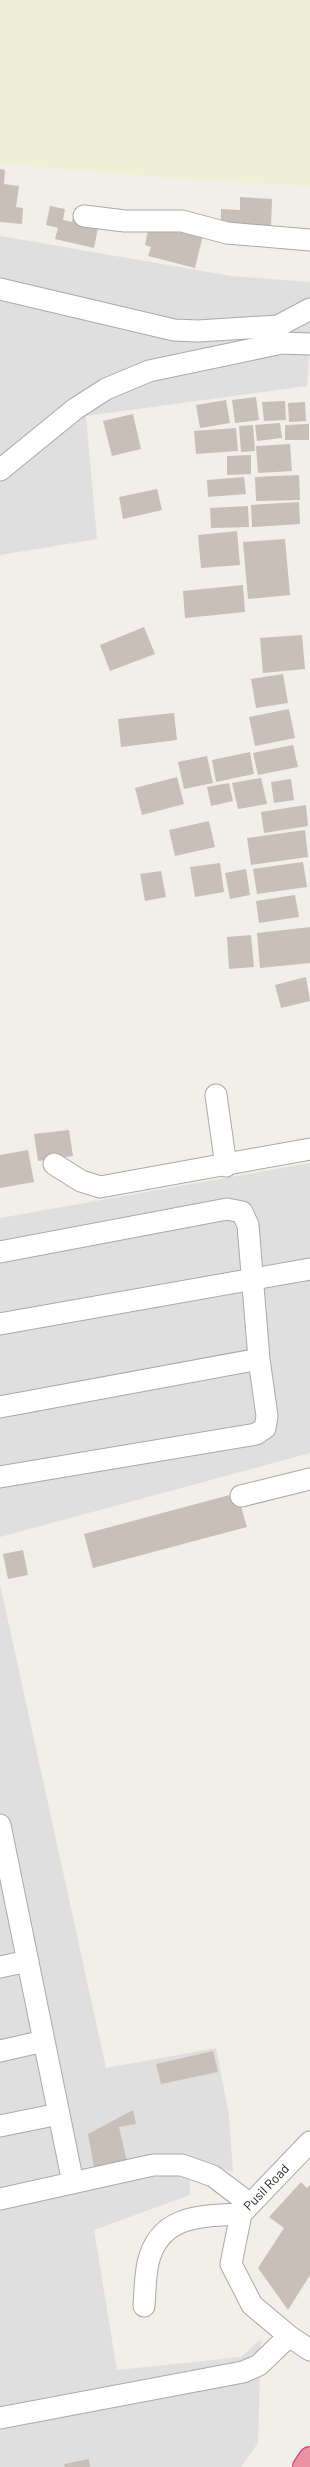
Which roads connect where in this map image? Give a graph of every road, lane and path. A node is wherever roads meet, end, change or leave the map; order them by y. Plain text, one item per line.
1 (84, 216) dead end
2 (310, 240) edge
3 (0, 289) edge
4 (310, 310) edge
5 (310, 344) edge
6 (0, 470) edge
7 (216, 1095) dead end
8 (310, 1149) edge
9 (54, 1164) dead end
10 (226, 1166) junction
11 (0, 1252) edge
12 (310, 1269) edge
13 (252, 1278) junction
14 (0, 1324) edge
15 (259, 1359) junction
16 (0, 1407) edge
17 (0, 1478) edge
18 (310, 1479) edge
19 (241, 1496) dead end
20 (0, 1825) edge
21 (7, 1892) edge
22 (28, 1961) junction
23 (0, 1967) edge
24 (44, 2041) junction
25 (0, 2051) edge
26 (59, 2114) junction
27 (0, 2126) edge
28 (310, 2142) edge
29 (73, 2183) junction
30 (0, 2199) edge
31 (246, 2209) junction
32 (144, 2306) dead end
33 (289, 2336) junction
34 (310, 2350) edge
35 (0, 2418) edge
36 (310, 2458) edge
37 (304, 2467) edge

1 - 2 street
3 - 4 street
5 - 6 street
7 - 10 street
8 - 10 street
9 - 10 street
11 - 13 street
12 - 13 street
13 - 14 street
13 - 15 street
15 - 16 street
15 - 17 street
18 - 19 street
20 - 21 street
21 - 22 street
22 - 23 street
22 - 24 street
24 - 25 street
24 - 26 street
26 - 27 street
26 - 29 street
28 - 31 street, Pusil Road
29 - 30 street
29 - 31 street
31 - 32 street
31 - 33 street, Pusil Road
33 - 34 street, Pusil Road
33 - 35 street
36 - 37 highway

